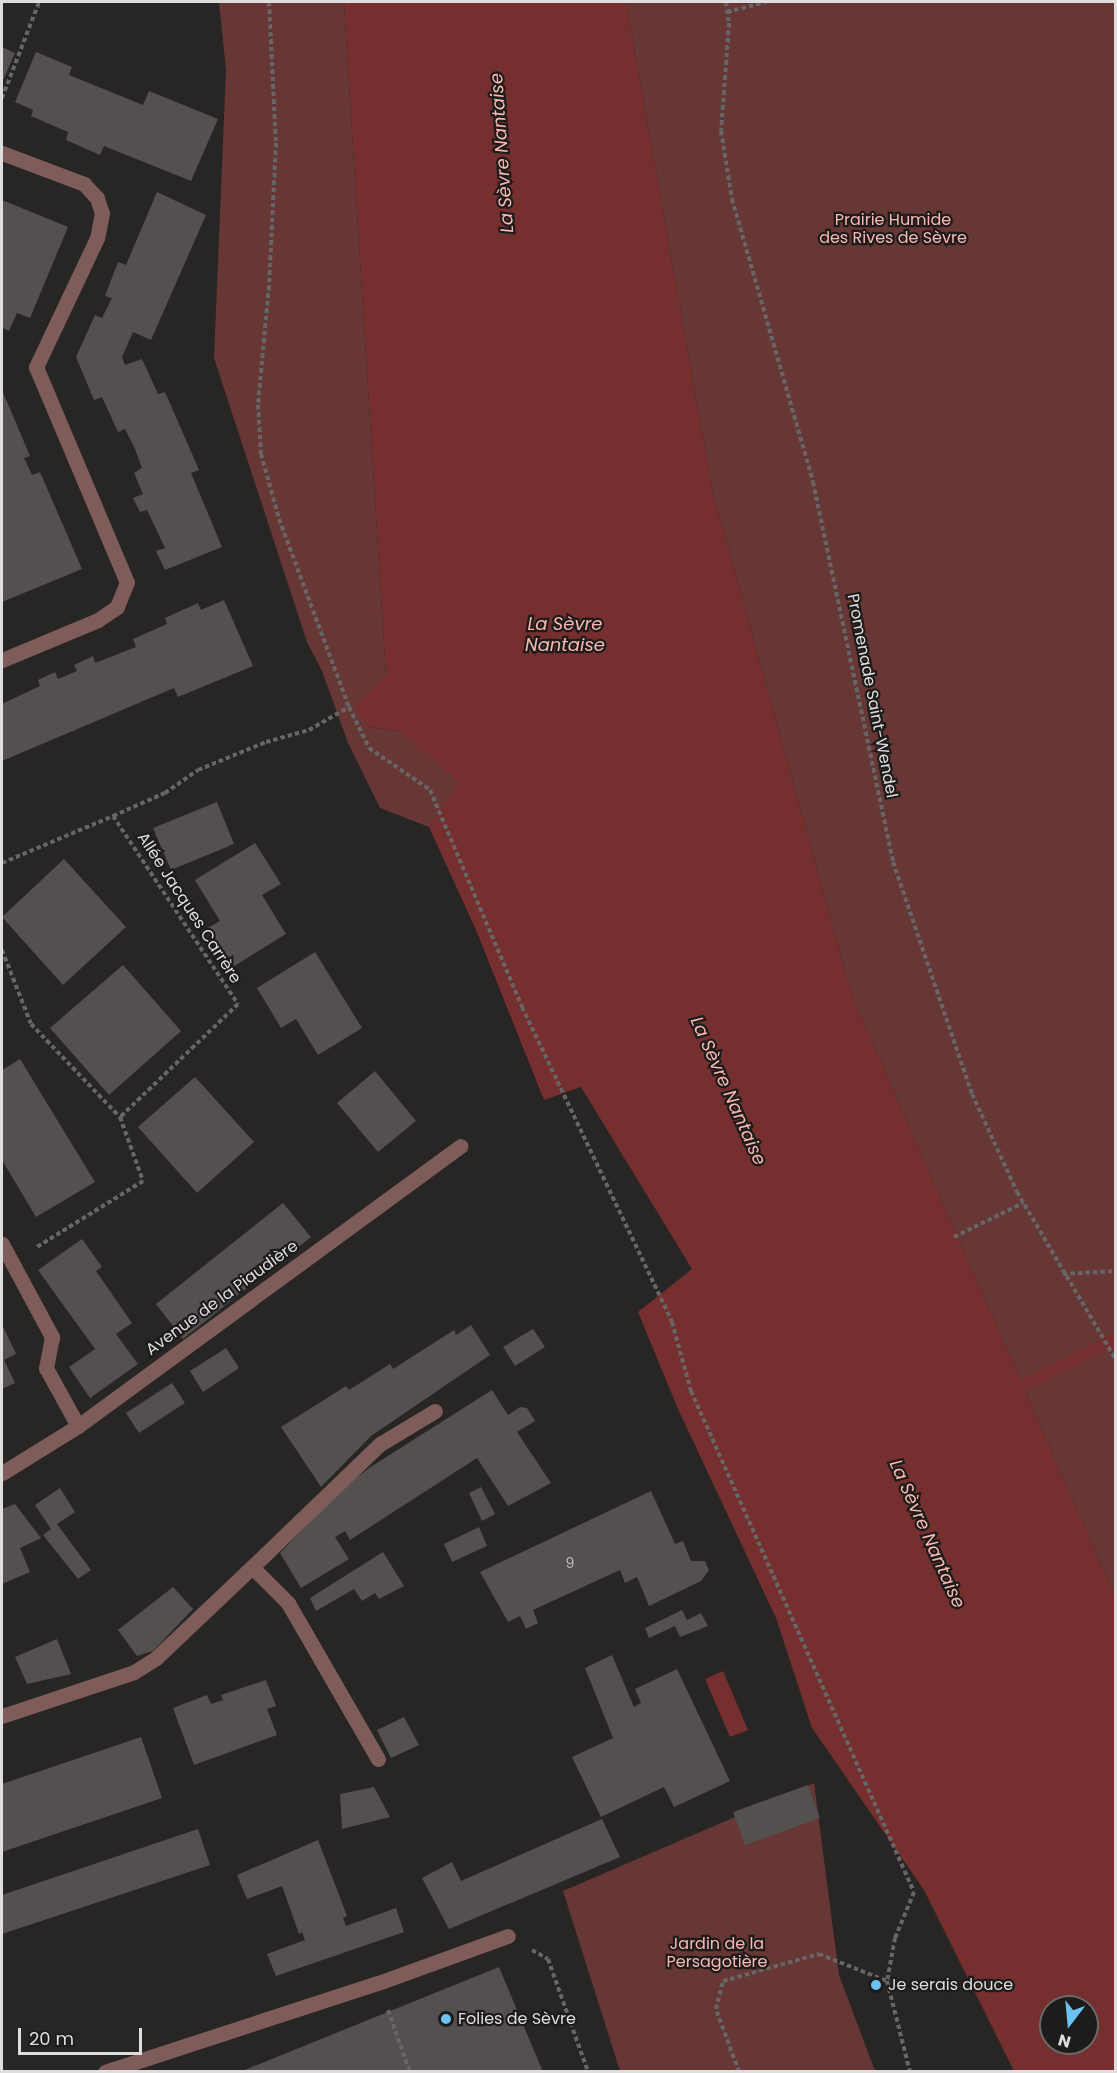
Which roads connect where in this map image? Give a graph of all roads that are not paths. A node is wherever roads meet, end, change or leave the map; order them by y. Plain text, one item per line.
1 (2, 153) edge
2 (2, 660) edge
3 (460, 1146) dead end
4 (2, 1244) edge
5 (435, 1411) dead end
6 (78, 1426) junction
7 (2, 1473) edge
8 (252, 1567) junction
9 (2, 1716) edge
10 (378, 1759) dead end
11 (508, 1936) road end
12 (105, 2072) edge

1 - 2 street
3 - 6 street, Avenue de la Piaudière
4 - 6 street
5 - 8 street
6 - 7 street, Avenue de la Piaudière
8 - 9 street
8 - 10 street
11 - 12 street

